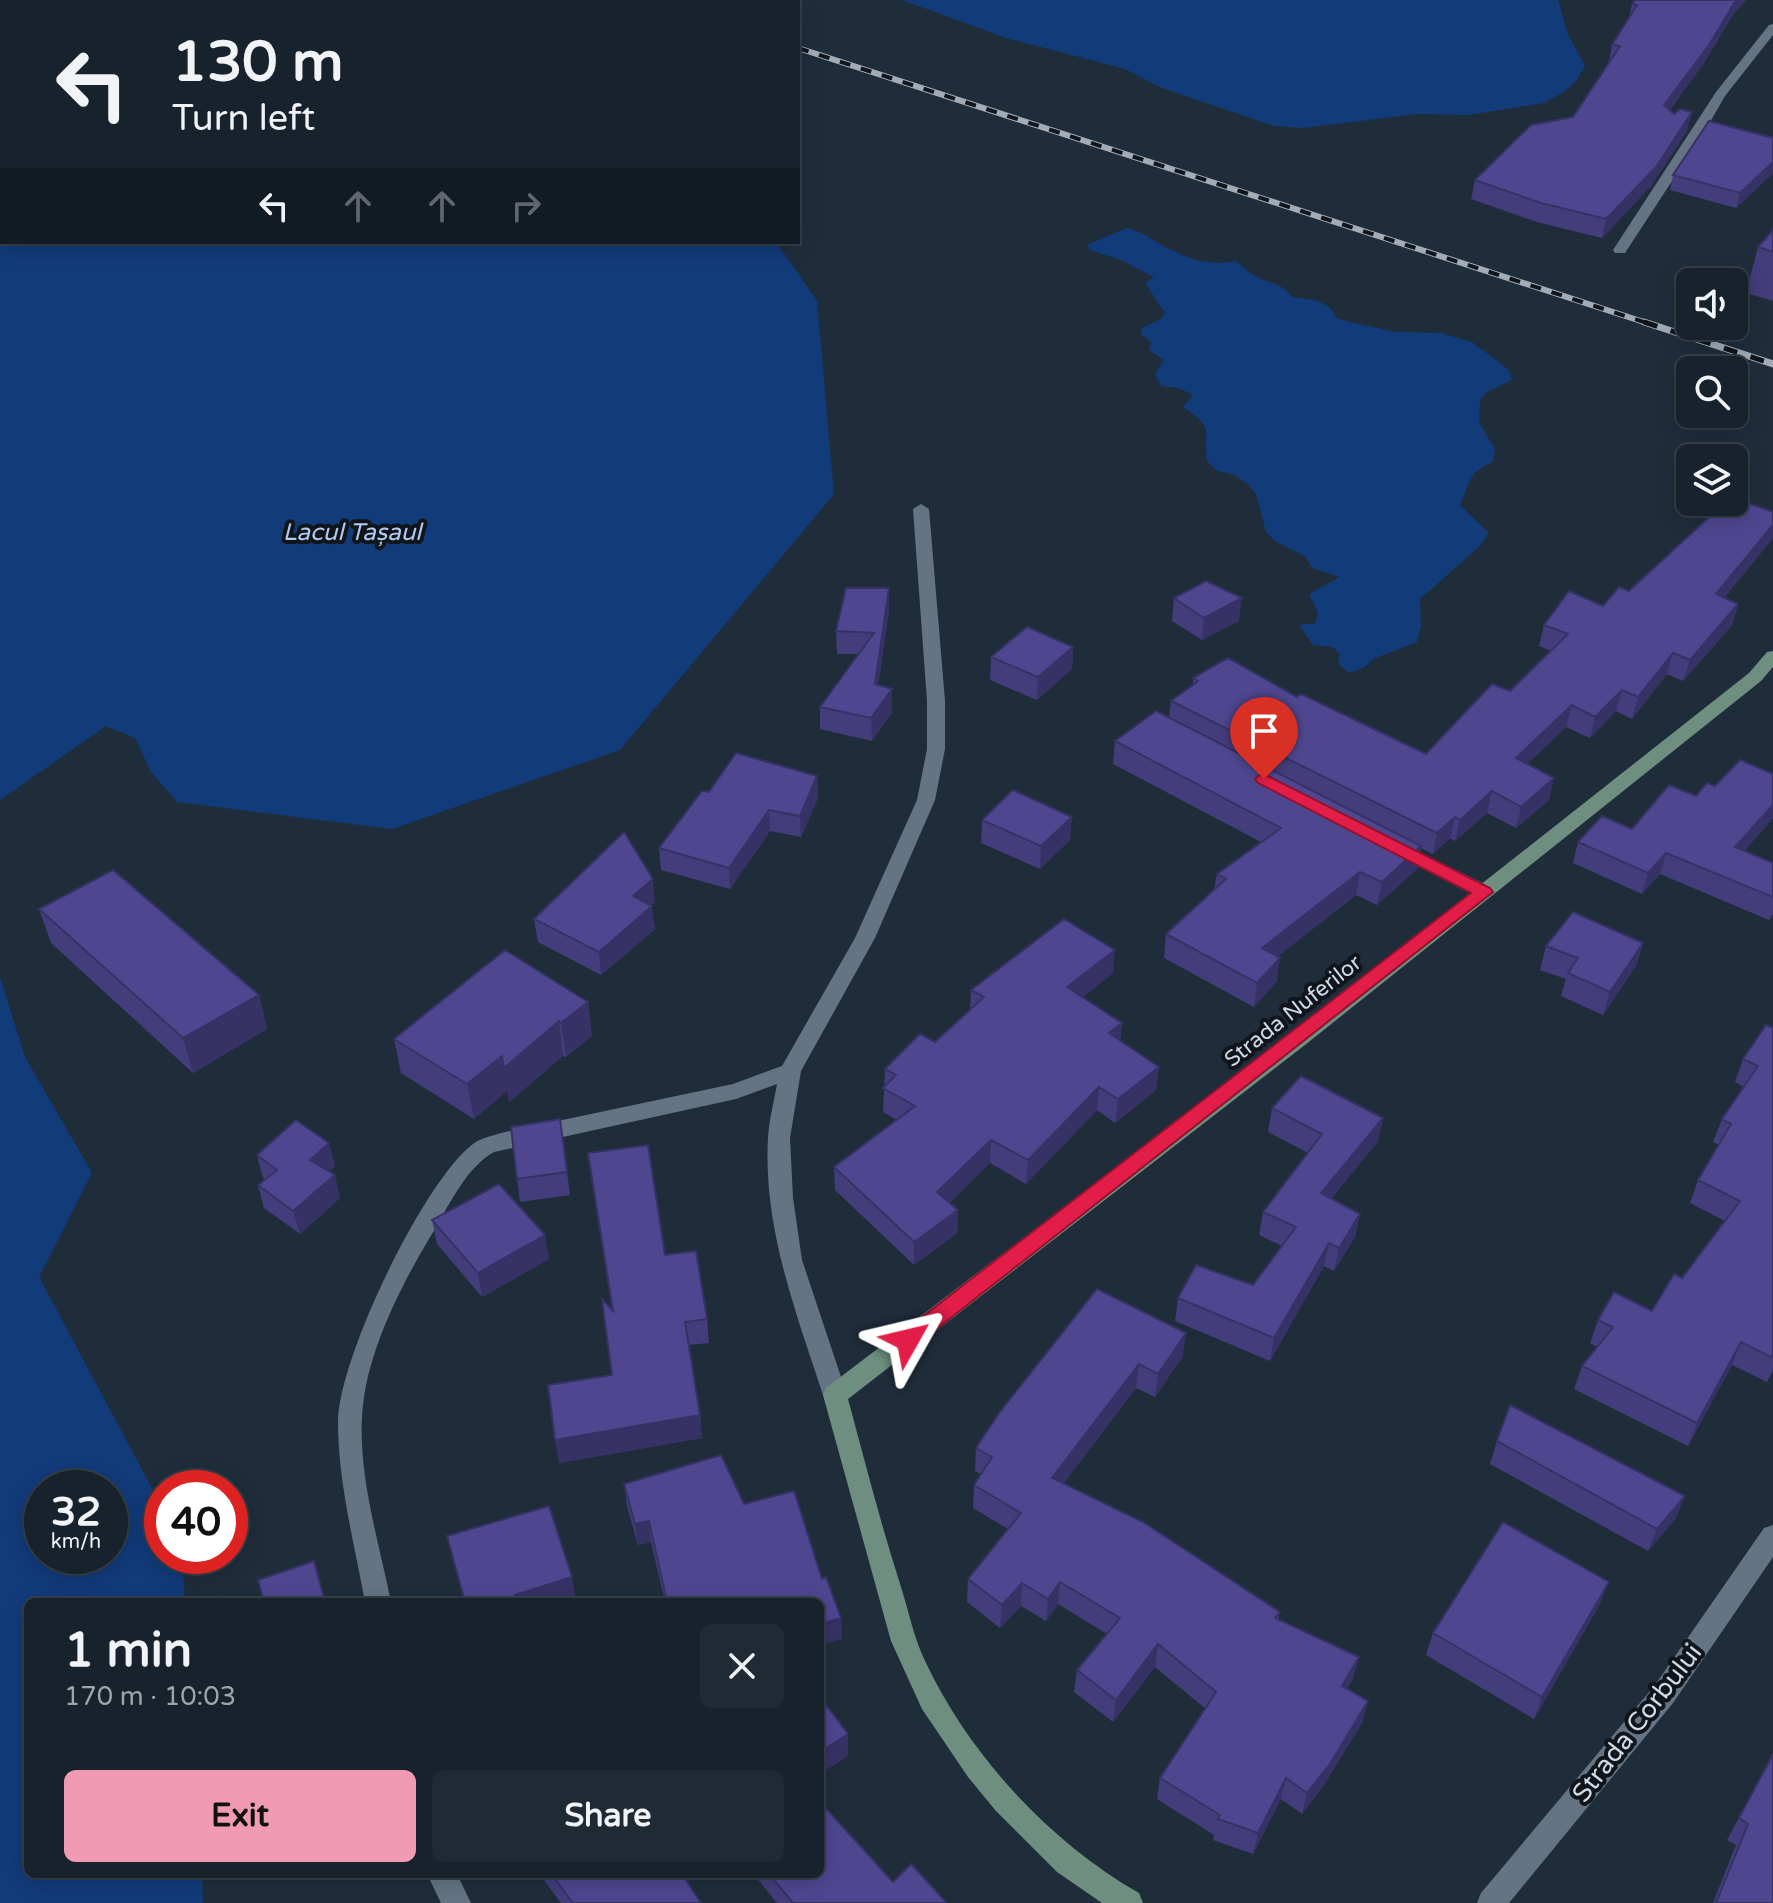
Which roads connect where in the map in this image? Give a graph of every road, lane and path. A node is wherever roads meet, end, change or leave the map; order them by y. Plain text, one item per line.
1 (1773, 27) edge
2 (1759, 43) junction
3 (1773, 46) edge
4 (1703, 124) junction
5 (1773, 141) edge
6 (1620, 250) dead end
7 (921, 509) dead end
8 (1773, 656) edge
9 (1374, 836) edge
10 (1484, 892) junction
11 (790, 1071) junction
12 (835, 1395) junction
13 (1773, 1536) edge
14 (377, 1598) edge
15 (443, 1878) edge
16 (1122, 1902) edge
17 (457, 1903) edge
18 (1491, 1903) edge

1 - 2 street
2 - 3 street
2 - 4 street
4 - 5 street
4 - 6 street
7 - 11 street
8 - 10 street, Strada Nuferilor
9 - 10 street
10 - 12 street, Strada Nuferilor
11 - 12 street
11 - 14 street
12 - 16 street
13 - 18 street, Strada Corbului
15 - 17 street

